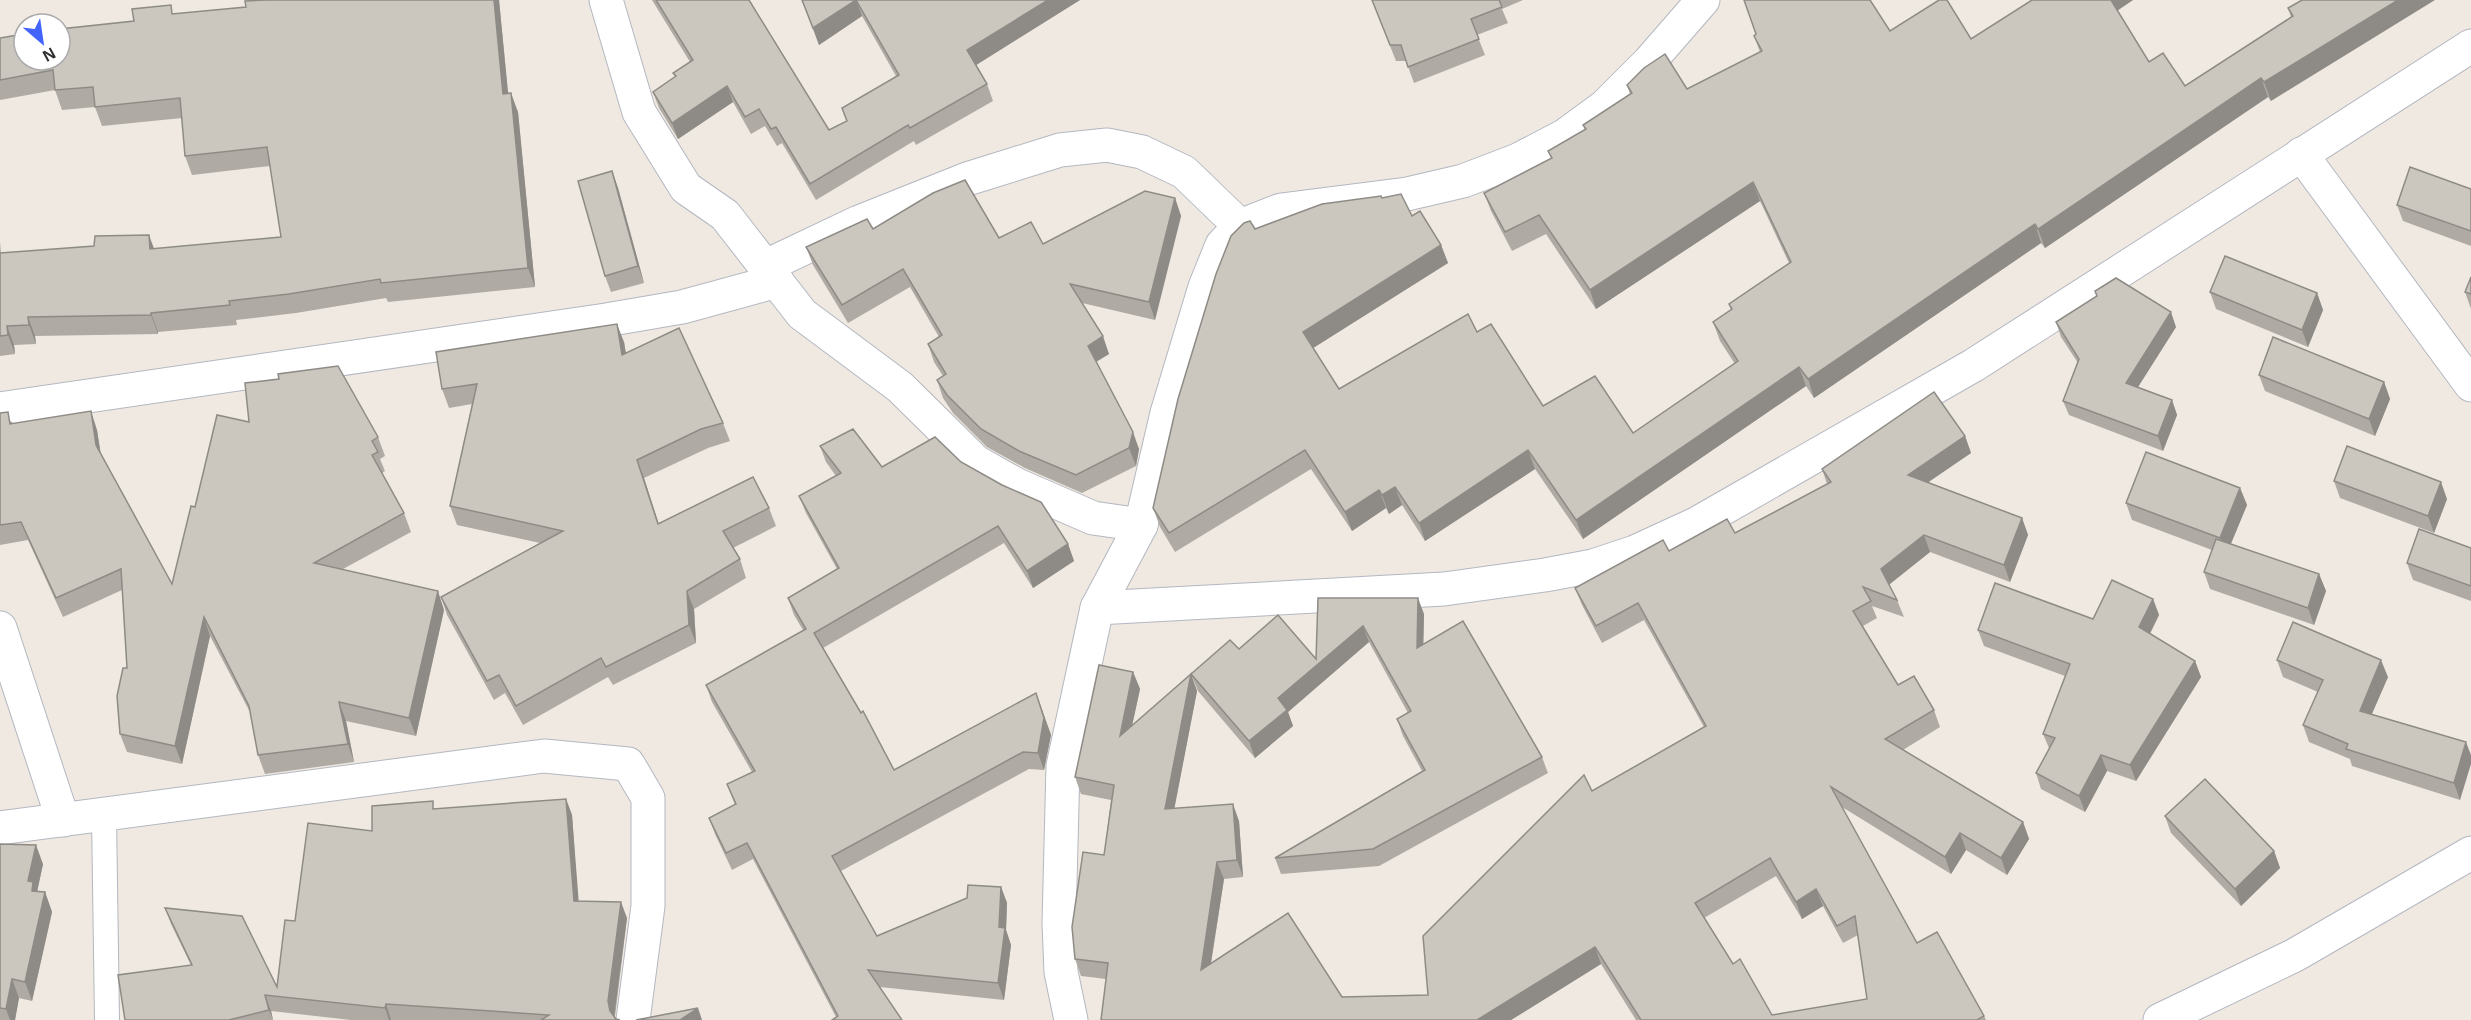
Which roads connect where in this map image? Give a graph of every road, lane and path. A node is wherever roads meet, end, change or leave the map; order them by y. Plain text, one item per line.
1 (606, 0) edge
2 (1703, 0) edge
3 (2471, 46) edge
4 (2301, 154) junction
5 (1240, 226) junction
6 (771, 274) junction
7 (2471, 385) edge
8 (0, 409) edge
9 (1141, 525) junction
10 (1097, 608) junction
11 (0, 628) edge
12 (104, 815) junction
13 (63, 819) junction
14 (0, 828) edge
15 (2471, 853) edge
16 (107, 1020) edge
17 (633, 1020) edge
18 (1071, 1020) edge
19 (2160, 1020) edge

1 - 6 street
2 - 5 street
3 - 4 street
4 - 7 street
4 - 10 street
5 - 6 street
5 - 9 street
6 - 8 street
6 - 9 street
9 - 10 street
10 - 18 street
11 - 13 street
12 - 13 street
12 - 16 lane
12 - 17 street
13 - 14 street
15 - 19 street

